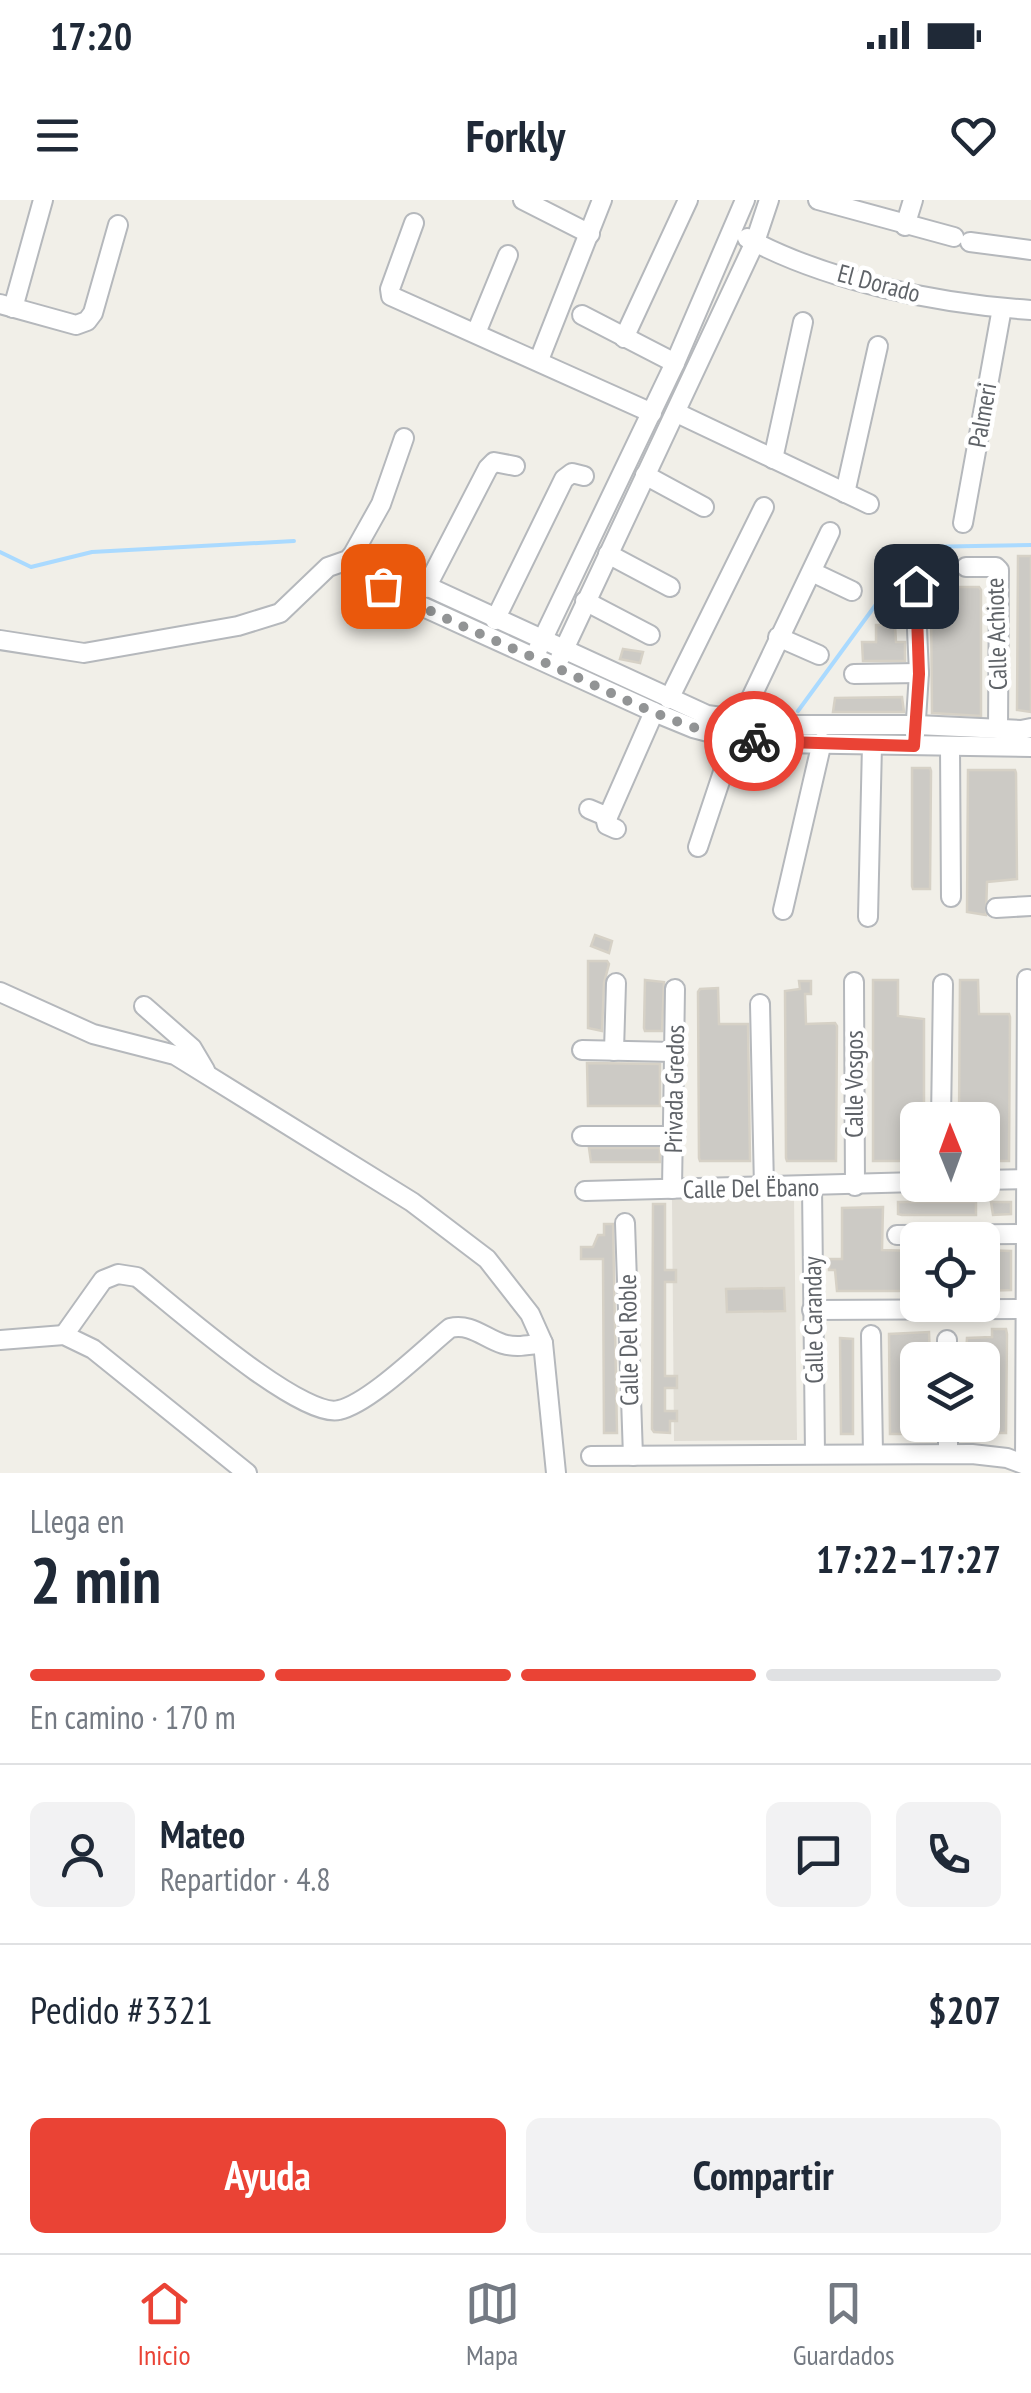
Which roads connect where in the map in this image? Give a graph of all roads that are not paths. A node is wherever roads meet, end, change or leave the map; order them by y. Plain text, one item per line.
1 (43, 200) edge
2 (522, 200) edge
3 (602, 200) edge
4 (688, 200) edge
5 (746, 200) edge
6 (769, 200) edge
7 (820, 200) edge
8 (913, 200) edge
9 (414, 224) dead end
10 (118, 225) dead end
11 (905, 226) junction
12 (733, 231) junction
13 (590, 234) junction
14 (755, 242) junction
15 (1031, 250) edge
16 (508, 254) dead end
17 (7, 306) edge
18 (1002, 308) junction
19 (1031, 310) edge
20 (582, 314) dead end
21 (803, 322) dead end
22 (476, 333) junction
23 (624, 338) junction
24 (878, 346) dead end
25 (539, 360) junction
26 (675, 362) junction
27 (652, 413) junction
28 (676, 413) junction
29 (404, 438) dead end
30 (774, 459) junction
31 (514, 466) dead end
32 (644, 475) junction
33 (584, 476) dead end
34 (845, 493) junction
35 (622, 499) junction
36 (870, 504) dead end
37 (704, 507) dead end
38 (764, 507) dead end
39 (963, 523) dead end
40 (830, 532) dead end
41 (608, 554) junction
42 (356, 564) junction
43 (966, 567) dead end
44 (812, 572) junction
45 (670, 586) dead end
46 (916, 586) dead end
47 (426, 588) junction
48 (852, 591) dead end
49 (585, 601) junction
50 (495, 620) junction
51 (650, 635) dead end
52 (778, 637) junction
53 (0, 640) edge
54 (538, 649) junction
55 (819, 656) dead end
56 (560, 658) junction
57 (854, 674) dead end
58 (919, 674) junction
59 (669, 699) junction
60 (654, 712) junction
61 (917, 725) junction
62 (1031, 728) edge
63 (738, 730) junction
64 (998, 730) junction
65 (822, 742) junction
66 (872, 746) junction
67 (914, 746) junction
68 (950, 747) junction
69 (1031, 747) edge
70 (589, 809) dead end
71 (698, 847) dead end
72 (951, 897) dead end
73 (1031, 906) edge
74 (996, 908) dead end
75 (783, 910) dead end
76 (868, 917) dead end
77 (1027, 980) dead end
78 (854, 982) dead end
79 (616, 984) dead end
80 (943, 984) dead end
81 (675, 989) dead end
82 (0, 992) edge
83 (760, 1004) dead end
84 (144, 1006) dead end
85 (582, 1050) dead end
86 (614, 1051) junction
87 (674, 1052) junction
88 (209, 1076) junction
89 (941, 1102) edge
90 (582, 1136) dead end
91 (674, 1136) junction
92 (1029, 1179) edge
93 (1000, 1180) edge
94 (900, 1183) edge
95 (812, 1186) junction
96 (855, 1186) junction
97 (764, 1187) junction
98 (672, 1189) junction
99 (585, 1191) dead end
100 (625, 1222) dead end
101 (1029, 1234) edge
102 (897, 1235) dead end
103 (1028, 1309) edge
104 (812, 1310) junction
105 (64, 1336) junction
106 (871, 1336) dead end
107 (0, 1340) edge
108 (544, 1343) junction
109 (948, 1442) edge
110 (815, 1454) junction
111 (873, 1454) junction
112 (948, 1454) junction
113 (591, 1456) dead end
114 (626, 1462) edge
115 (695, 1464) edge
116 (768, 1464) edge
117 (843, 1464) edge
118 (917, 1464) edge
119 (992, 1464) edge
120 (1028, 1465) edge
121 (247, 1473) edge
122 (556, 1473) edge

1 - 17 street
2 - 13 street
3 - 13 street
4 - 23 street
5 - 12 street
6 - 14 street
7 - 11 street
8 - 11 street
9 - 22 street
10 - 17 street
11 - 15 street
12 - 14 street, El Dorado
12 - 26 street
13 - 25 street
14 - 18 street, El Dorado
14 - 28 street
16 - 22 street
18 - 19 street, El Dorado
18 - 39 street, Palmeri
20 - 23 street
21 - 30 street
22 - 25 street
23 - 26 street
24 - 34 street
25 - 27 street
26 - 27 street
27 - 35 street
28 - 30 street
28 - 32 street
29 - 42 street
30 - 34 street
31 - 47 street
32 - 35 street
32 - 37 street
33 - 50 street
34 - 36 street
35 - 41 street
35 - 54 street
38 - 59 street
40 - 44 street
41 - 45 street
41 - 49 street
42 - 47 street
42 - 53 street
42 - 54 street
43 - 64 street, Calle Achiote
44 - 48 street
44 - 52 street
46 - 58 street
47 - 50 street
49 - 51 street
49 - 56 street
50 - 54 street
52 - 55 street
52 - 63 street
54 - 56 street
56 - 59 street
56 - 60 street
57 - 58 street
58 - 61 street
59 - 63 street
60 - 63 street
60 - 70 street
61 - 63 street
61 - 64 street
61 - 67 street
62 - 64 street
63 - 65 street
63 - 71 street
65 - 66 street
65 - 75 street
66 - 67 street
66 - 76 street
67 - 68 street
68 - 69 street
68 - 72 street
73 - 74 street
77 - 92 street
78 - 96 street, Calle Vosgos
79 - 86 street
80 - 89 street
81 - 87 street, Privada Gredos
82 - 88 street
83 - 97 street
84 - 88 street
85 - 86 street
86 - 87 street
87 - 91 street, Privada Gredos
88 - 108 street
90 - 91 street
91 - 98 street, Privada Gredos
92 - 93 street
92 - 101 street
94 - 96 street, Calle Del Ëbano
95 - 96 street, Calle Del Ëbano
95 - 97 street, Calle Del Ëbano
95 - 104 street, Calle Caranday
97 - 98 street, Calle Del Ëbano
98 - 99 street, Calle Del Ëbano
100 - 114 street, Calle Del Roble
101 - 102 street
101 - 103 street
103 - 104 street
103 - 120 street
104 - 110 street, Calle Caranday
105 - 107 street
105 - 108 street
105 - 121 street
106 - 111 street
108 - 122 street
109 - 112 street
110 - 116 street
110 - 117 street
111 - 117 street
111 - 118 street
112 - 118 street
112 - 119 street
113 - 114 street
114 - 115 street
115 - 116 street
119 - 120 street

